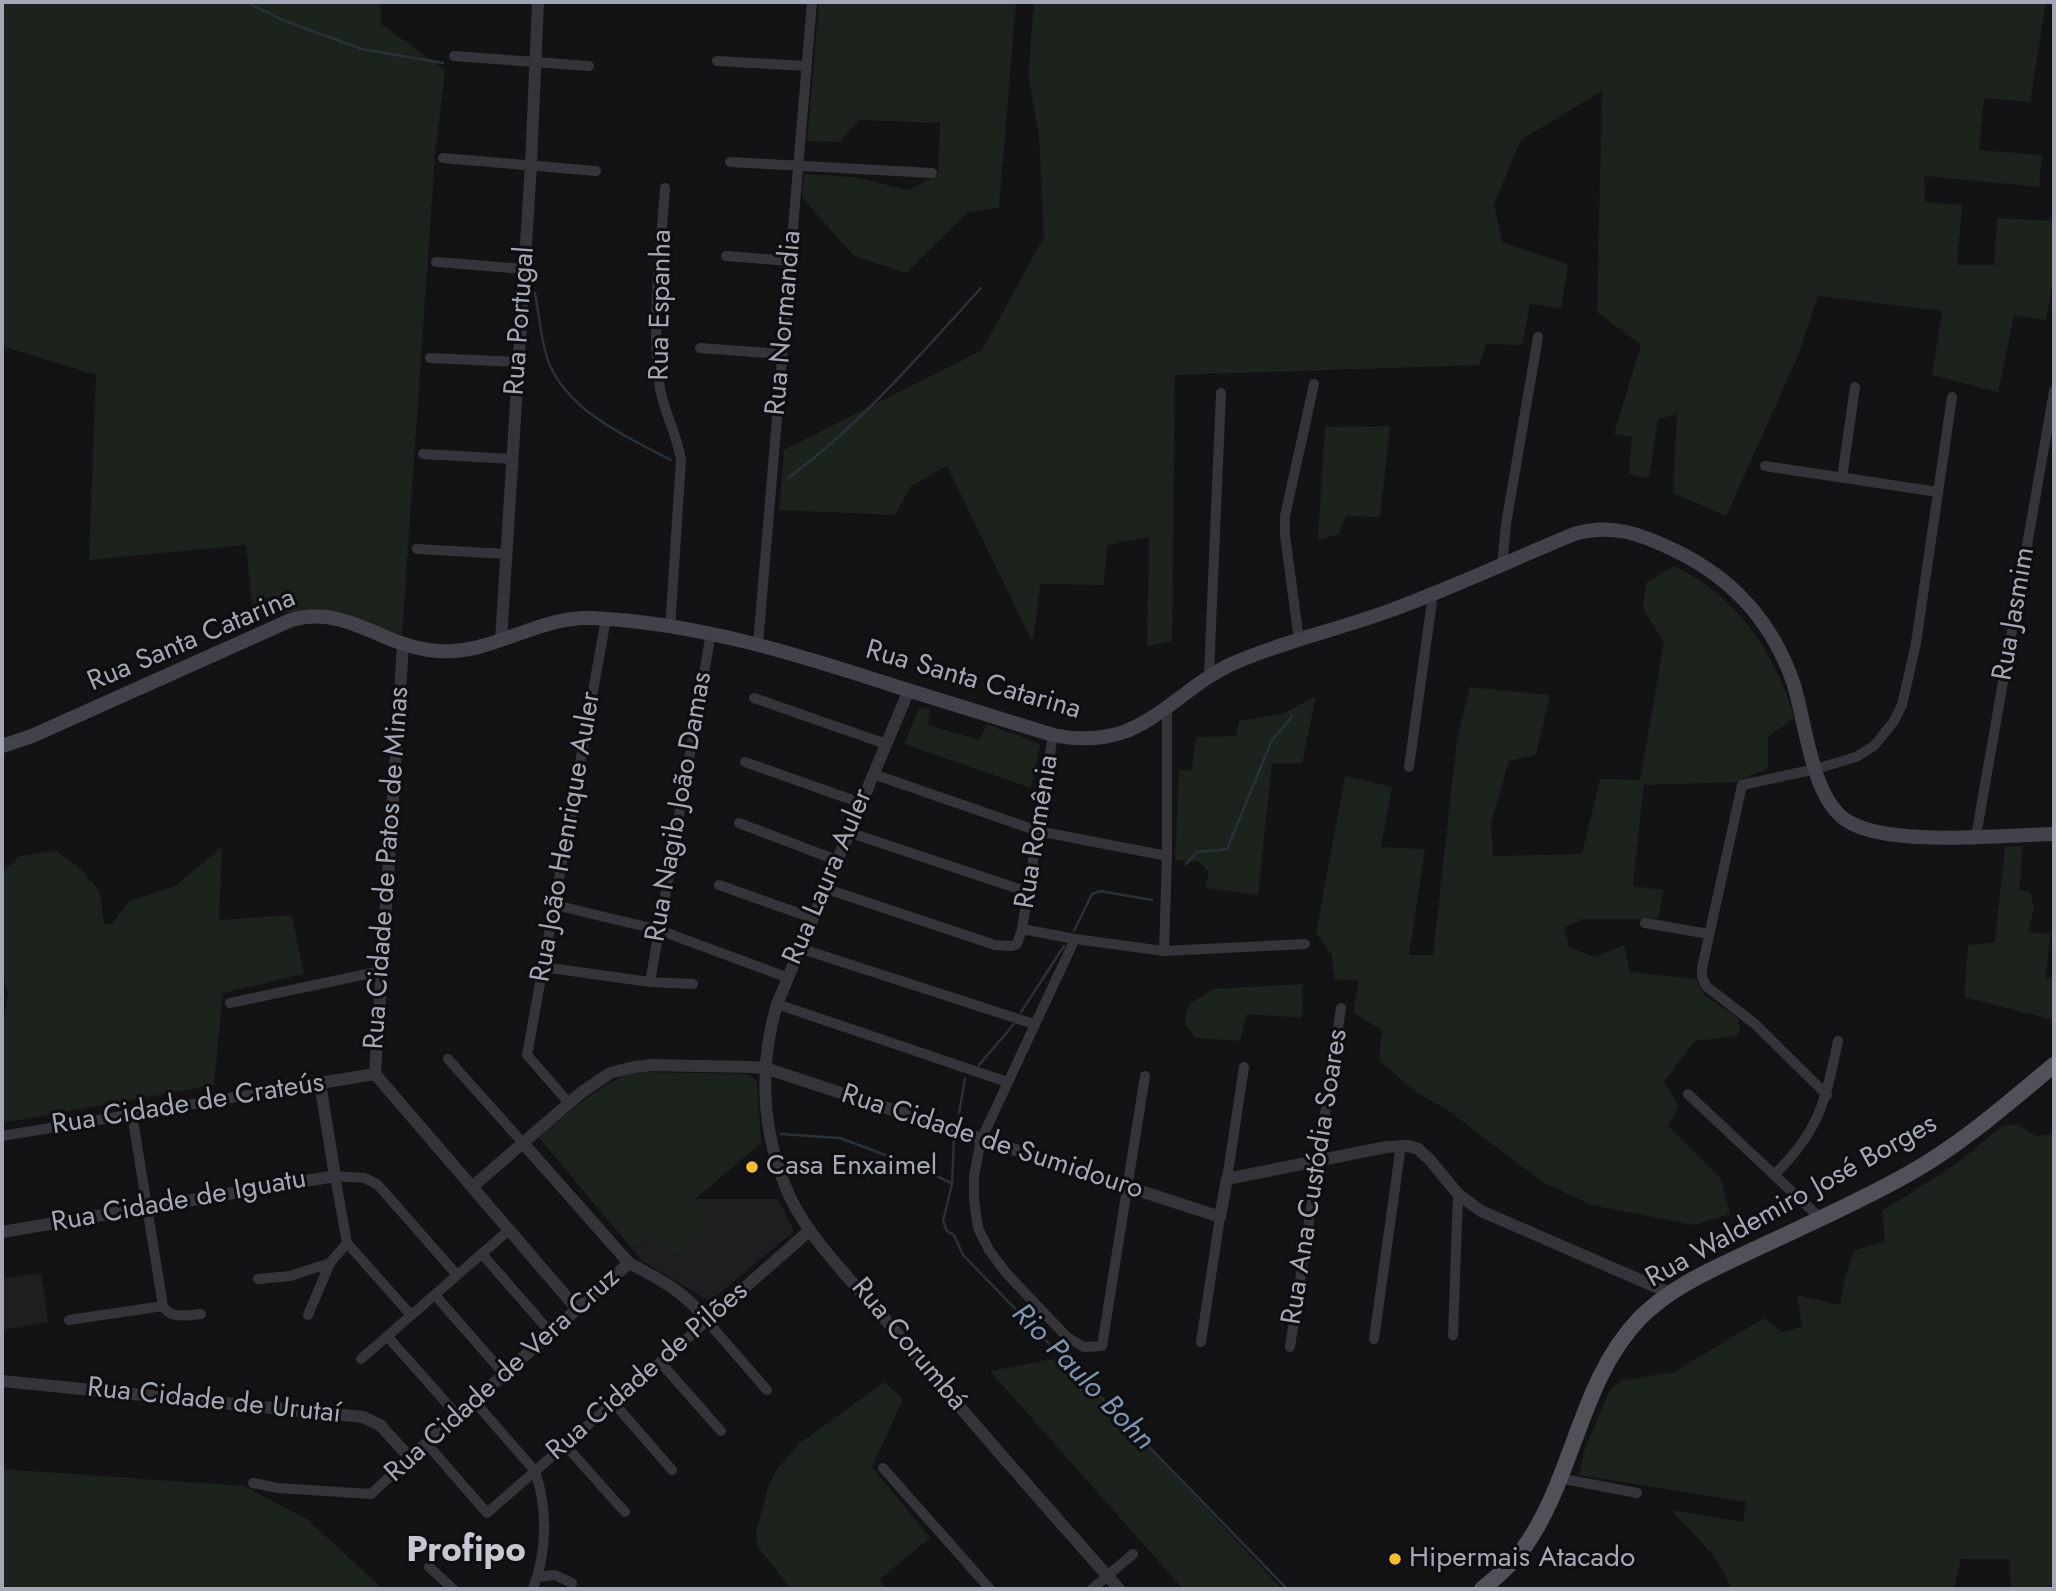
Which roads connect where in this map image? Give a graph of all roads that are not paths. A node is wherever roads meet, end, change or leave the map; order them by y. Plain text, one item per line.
1 (538, 2) edge
2 (812, 2) edge
3 (454, 56) dead end
4 (717, 61) dead end
5 (536, 62) junction
6 (589, 66) dead end
7 (806, 66) junction
8 (443, 158) dead end
9 (730, 162) dead end
10 (531, 165) junction
11 (798, 166) junction
12 (596, 170) dead end
13 (932, 173) dead end
14 (664, 188) dead end
15 (726, 256) dead end
16 (790, 261) junction
17 (436, 262) dead end
18 (524, 269) junction
19 (1538, 337) dead end
20 (700, 348) dead end
21 (782, 354) junction
22 (430, 358) dead end
23 (518, 362) junction
24 (1314, 384) dead end
25 (1856, 387) dead end
26 (2054, 391) edge
27 (1221, 393) dead end
28 (1952, 397) dead end
29 (423, 454) dead end
30 (512, 459) junction
31 (1765, 466) dead end
32 (1842, 478) junction
33 (1938, 492) junction
34 (417, 549) dead end
35 (507, 554) junction
36 (1502, 566) junction
37 (1433, 594) junction
38 (606, 619) junction
39 (670, 628) junction
40 (711, 633) junction
41 (1299, 639) junction
42 (501, 640) junction
43 (758, 644) junction
44 (403, 645) junction
45 (1209, 674) junction
46 (908, 690) junction
47 (754, 698) dead end
48 (1167, 706) junction
49 (1053, 735) junction
50 (886, 744) junction
51 (2, 746) edge
52 (745, 762) dead end
53 (1409, 767) dead end
54 (1816, 769) junction
55 (873, 774) junction
56 (860, 803) junction
57 (739, 823) dead end
58 (1038, 831) junction
59 (848, 832) junction
60 (2054, 834) edge
61 (1976, 836) junction
62 (1167, 856) junction
63 (836, 860) junction
64 (719, 885) dead end
65 (824, 888) junction
66 (1028, 892) junction
67 (555, 905) junction
68 (812, 918) junction
69 (1645, 923) dead end
70 (1022, 929) junction
71 (659, 930) junction
72 (1709, 934) junction
73 (1075, 939) junction
74 (1305, 944) dead end
75 (799, 948) junction
76 (1164, 951) junction
77 (543, 967) junction
78 (381, 971) junction
79 (786, 977) junction
80 (649, 982) junction
81 (693, 984) dead end
82 (230, 1003) dead end
83 (777, 1004) junction
84 (1341, 1008) dead end
85 (1034, 1024) junction
86 (1838, 1041) dead end
87 (448, 1059) dead end
88 (2054, 1065) edge
89 (1244, 1067) dead end
90 (765, 1068) junction
91 (374, 1074) junction
92 (1145, 1076) dead end
93 (1007, 1082) junction
94 (320, 1083) junction
95 (1688, 1094) dead end
96 (1826, 1095) junction
97 (569, 1103) junction
98 (132, 1114) junction
99 (2, 1136) edge
100 (981, 1140) junction
101 (523, 1143) junction
102 (1401, 1145) junction
103 (1318, 1162) junction
104 (1774, 1175) junction
105 (335, 1176) junction
106 (1227, 1179) junction
107 (472, 1187) junction
108 (1127, 1188) junction
109 (1458, 1194) junction
110 (147, 1208) junction
111 (1220, 1217) junction
112 (1820, 1218) junction
113 (509, 1230) junction
114 (810, 1230) junction
115 (2, 1232) edge
116 (347, 1243) junction
117 (482, 1254) junction
118 (330, 1263) junction
119 (629, 1263) junction
120 (457, 1275) junction
121 (258, 1279) dead end
122 (1670, 1293) junction
123 (435, 1295) junction
124 (163, 1306) junction
125 (578, 1309) junction
126 (201, 1314) dead end
127 (308, 1315) dead end
128 (411, 1315) junction
129 (69, 1320) dead end
130 (707, 1321) junction
131 (551, 1333) junction
132 (1453, 1335) dead end
133 (387, 1336) junction
134 (1374, 1339) dead end
135 (1200, 1342) dead end
136 (1290, 1347) dead end
137 (361, 1359) dead end
138 (660, 1362) junction
139 (504, 1374) junction
140 (2, 1381) edge
141 (767, 1390) dead end
142 (474, 1401) junction
143 (613, 1402) junction
144 (458, 1416) junction
145 (721, 1431) dead end
146 (426, 1444) junction
147 (565, 1445) junction
148 (410, 1458) junction
149 (883, 1468) dead end
150 (672, 1470) dead end
151 (535, 1471) junction
152 (1559, 1478) junction
153 (253, 1482) dead end
154 (1637, 1493) dead end
155 (625, 1512) dead end
156 (1133, 1554) dead end
157 (429, 1567) dead end
158 (1108, 1576) junction
159 (537, 1577) junction
160 (572, 1583) dead end
161 (453, 1589) edge
162 (533, 1589) edge
163 (990, 1589) edge
164 (1092, 1589) edge
165 (1119, 1589) edge
166 (1482, 1589) edge

1 - 5 street, Rua Portugal
2 - 7 street, Rua Normandia
3 - 5 street
4 - 7 street
5 - 6 street
5 - 10 street, Rua Portugal
7 - 11 street, Rua Normandia
8 - 10 street
9 - 11 street
10 - 12 street
10 - 18 street, Rua Portugal
11 - 13 street
11 - 16 street, Rua Normandia
14 - 39 street, Rua Espanha
15 - 16 street
16 - 21 street, Rua Normandia
17 - 18 street
18 - 23 street, Rua Portugal
19 - 36 street
20 - 21 street
21 - 43 street, Rua Normandia
22 - 23 street
23 - 30 street, Rua Portugal
24 - 41 street
25 - 32 street
26 - 61 street, Rua Jasmim
27 - 45 street
28 - 33 street
29 - 30 street
30 - 35 street, Rua Portugal
31 - 32 street
32 - 33 street
33 - 54 street
34 - 35 street
35 - 42 street, Rua Portugal
36 - 37 main road, Rua Santa Catarina
36 - 54 main road, Rua Santa Catarina
37 - 41 main road, Rua Santa Catarina
37 - 53 street
38 - 39 main road, Rua Santa Catarina
38 - 42 main road, Rua Santa Catarina
38 - 67 street, Rua João Henrique Auler
39 - 40 main road, Rua Santa Catarina
40 - 43 main road, Rua Santa Catarina
40 - 71 street, Rua Nagib João Damas
41 - 45 main road, Rua Santa Catarina
42 - 44 main road, Rua Santa Catarina
43 - 46 main road, Rua Santa Catarina
44 - 51 main road, Rua Santa Catarina
44 - 78 street, Rua Cidade de Patos de Minas
45 - 48 main road, Rua Santa Catarina
46 - 49 main road, Rua Santa Catarina
46 - 50 street, Rua Laura Auler
47 - 50 street
48 - 49 main road, Rua Santa Catarina
48 - 62 street
49 - 58 street, Rua Romênia
50 - 55 street, Rua Laura Auler
52 - 56 street
54 - 61 main road, Rua Santa Catarina
54 - 72 street
55 - 56 street, Rua Laura Auler
55 - 58 street
56 - 59 street, Rua Laura Auler
57 - 63 street
58 - 62 street
58 - 66 street, Rua Romênia
59 - 63 street, Rua Laura Auler
59 - 66 street
60 - 61 main road, Rua Santa Catarina
62 - 76 street
63 - 65 street, Rua Laura Auler
64 - 68 street
65 - 68 street, Rua Laura Auler
65 - 70 street
66 - 70 street, Rua Romênia
67 - 71 street
67 - 77 street, Rua João Henrique Auler
68 - 75 street, Rua Laura Auler
69 - 72 street
70 - 73 street
71 - 79 street
71 - 80 street, Rua Nagib João Damas
72 - 96 street
73 - 76 street
73 - 85 street
74 - 76 street
75 - 79 street, Rua Laura Auler
75 - 85 street
77 - 80 street
77 - 97 street, Rua João Henrique Auler
78 - 82 street
78 - 91 street, Rua Cidade de Patos de Minas
79 - 83 street, Rua Laura Auler
80 - 81 street
83 - 90 street, Rua Laura Auler
83 - 93 street
84 - 103 street, Rua Ana Custódia Soares
85 - 93 street
86 - 96 street
87 - 101 street
88 - 112 main road, Rua Waldemiro José Borges
89 - 106 street
90 - 97 street, Rua Cidade de Sumidouro
90 - 100 street, Rua Cidade de Sumidouro
90 - 114 street, Rua Corumbá
91 - 94 street, Rua Cidade de Crateús
91 - 107 street, Rua Cidade de Patos de Minas
92 - 108 street
93 - 100 street
94 - 98 street, Rua Cidade de Crateús
94 - 105 street
95 - 104 street
96 - 104 street
97 - 101 street, Rua Cidade de Sumidouro
98 - 99 street, Rua Cidade de Crateús
98 - 110 street
100 - 108 street, Rua Cidade de Sumidouro
100 - 108 street
101 - 107 street, Rua Cidade de Sumidouro
101 - 119 street
102 - 103 street
102 - 109 street
102 - 134 street
103 - 106 street
103 - 136 street, Rua Ana Custódia Soares
104 - 112 street
105 - 110 street, Rua Cidade de Iguatu
105 - 116 street
105 - 120 street, Rua Cidade de Iguatu
106 - 111 street
107 - 113 street, Rua Cidade de Patos de Minas
108 - 111 street, Rua Cidade de Sumidouro
109 - 122 street
109 - 132 street
110 - 115 street, Rua Cidade de Iguatu
110 - 124 street
111 - 135 street
112 - 122 main road, Rua Waldemiro José Borges
113 - 117 street
113 - 125 street, Rua Cidade de Patos de Minas
114 - 130 street, Rua Cidade de Pilões
114 - 158 street, Rua Corumbá
116 - 118 street
116 - 128 street
117 - 120 street
117 - 131 street
118 - 121 street
118 - 127 street
119 - 125 street, Rua Cidade de Vera Cruz
119 - 130 street
120 - 123 street
122 - 152 main road, Rua Waldemiro José Borges
123 - 128 street
123 - 139 street
124 - 126 street
124 - 129 street
125 - 131 street, Rua Cidade de Vera Cruz
128 - 133 street
130 - 138 street, Rua Cidade de Pilões
130 - 141 street
131 - 139 street, Rua Cidade de Vera Cruz
133 - 137 street
133 - 144 street
138 - 143 street, Rua Cidade de Pilões
138 - 145 street
139 - 142 street, Rua Cidade de Vera Cruz
140 - 148 street, Rua Cidade de Urutaí
142 - 144 street, Rua Cidade de Vera Cruz
142 - 151 street
143 - 147 street, Rua Cidade de Pilões
143 - 150 street
144 - 146 street, Rua Cidade de Vera Cruz
146 - 148 street, Rua Cidade de Vera Cruz
146 - 151 street, Rua Cidade de Pilões
147 - 151 street, Rua Cidade de Pilões
147 - 155 street
148 - 153 street, Rua Cidade de Vera Cruz
149 - 163 street
151 - 159 street
152 - 154 street
152 - 166 main road, Rua Waldemiro José Borges
156 - 158 street
157 - 161 street
158 - 164 street
158 - 165 street, Rua Corumbá
159 - 160 street
159 - 162 street

